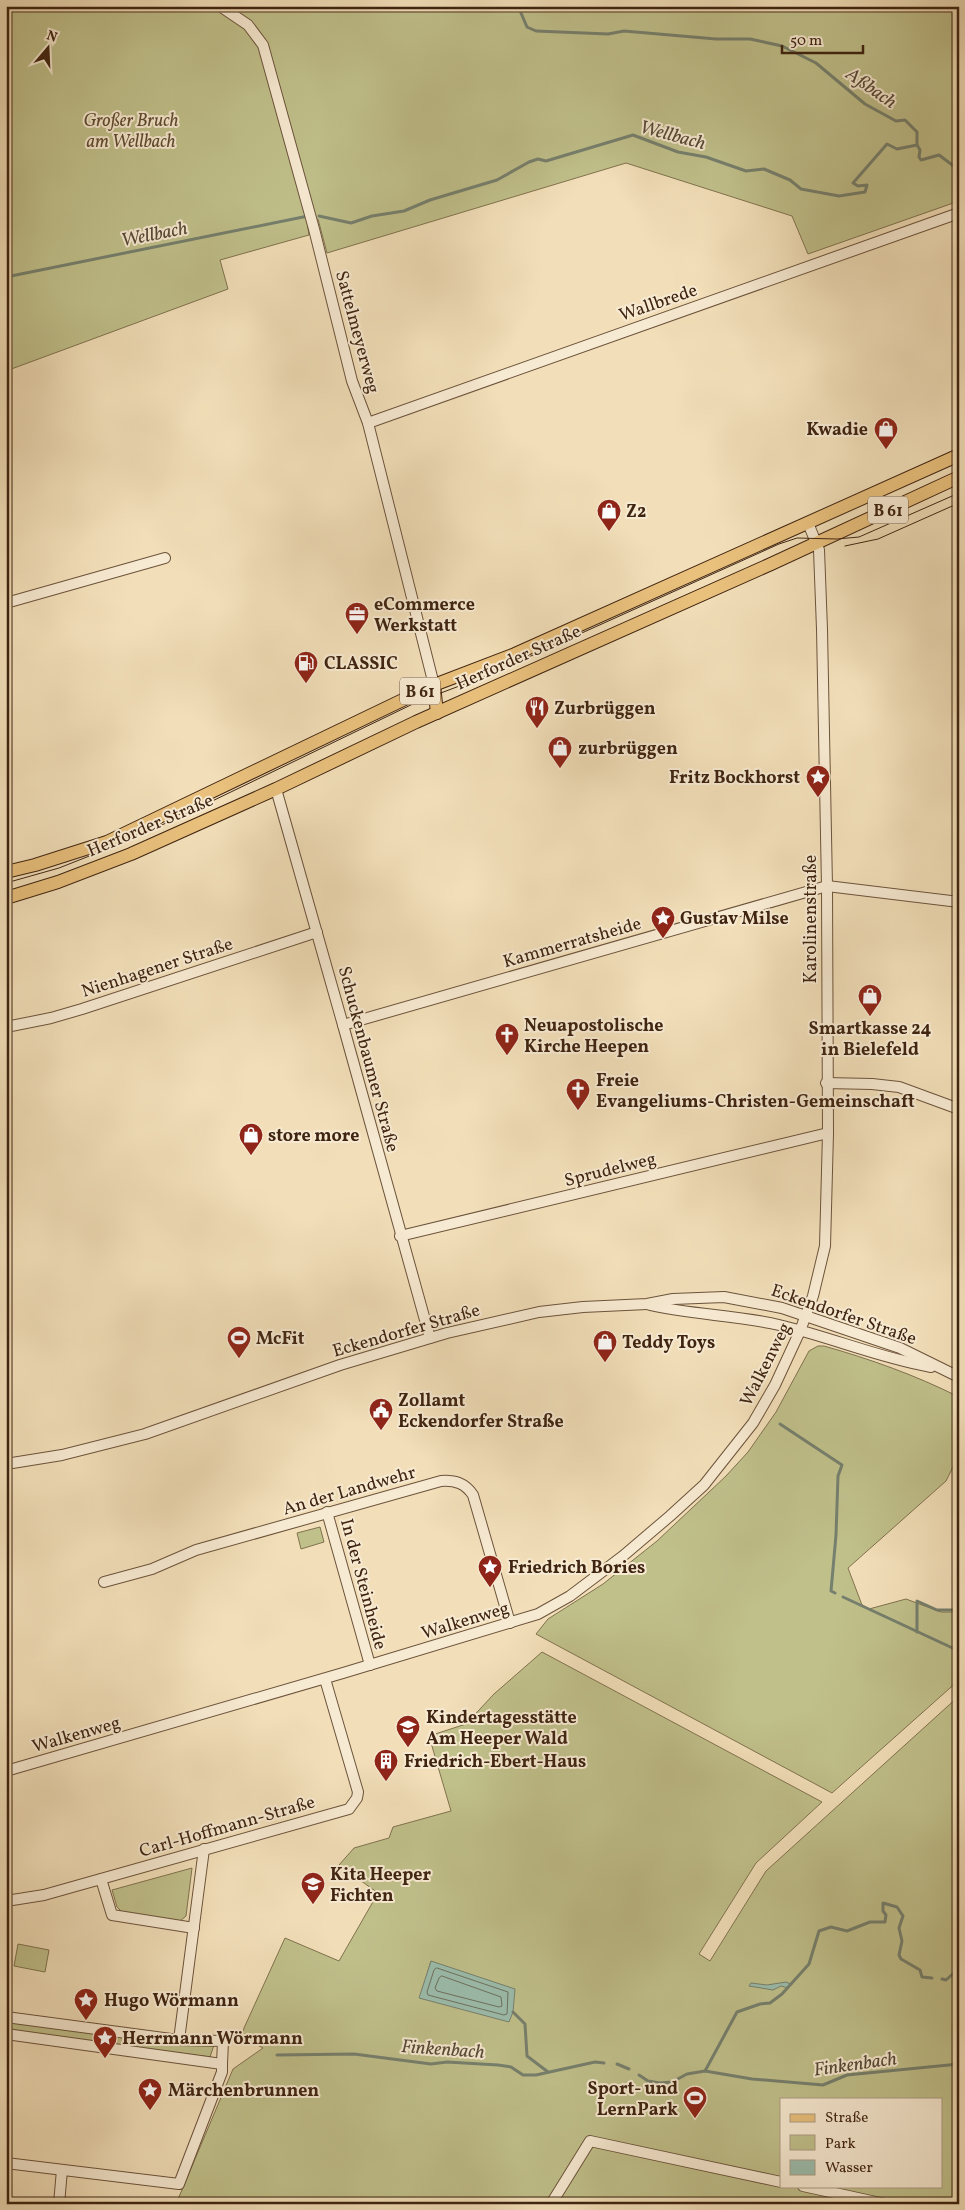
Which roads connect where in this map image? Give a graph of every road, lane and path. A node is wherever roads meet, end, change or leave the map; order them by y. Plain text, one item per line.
1 (220, 6) edge
2 (959, 212) edge
3 (368, 423) junction
4 (959, 455) edge
5 (959, 476) edge
6 (808, 523) junction
7 (817, 542) junction
8 (165, 558) dead end
9 (6, 603) edge
10 (434, 685) junction
11 (437, 713) junction
12 (276, 790) junction
13 (6, 872) edge
14 (827, 886) junction
15 (6, 898) edge
16 (959, 902) edge
17 (317, 932) junction
18 (344, 1024) junction
19 (6, 1028) edge
20 (826, 1083) junction
21 (959, 1109) edge
22 (828, 1133) junction
23 (400, 1236) junction
24 (647, 1304) junction
25 (807, 1315) junction
26 (800, 1331) junction
27 (430, 1338) junction
28 (938, 1368) junction
29 (959, 1377) edge
30 (6, 1464) edge
31 (328, 1512) junction
32 (104, 1582) dead end
33 (510, 1623) junction
34 (370, 1665) junction
35 (324, 1678) junction
36 (6, 1772) edge
37 (204, 1849) junction
38 (101, 1879) junction
39 (6, 1901) edge
40 (194, 1928) junction
41 (6, 2017) edge
42 (6, 2034) edge
43 (179, 2040) junction
44 (222, 2064) junction
45 (6, 2163) edge
46 (62, 2170) junction
47 (780, 2182) edge
48 (812, 2188) edge
49 (59, 2204) edge
50 (551, 2204) edge
51 (885, 2204) edge

1 - 3 street, Sattelmeyerweg
2 - 3 street, Wallbrede
3 - 10 street, Sattelmeyerweg
4 - 6 main road, Herforder Straße / B 61
5 - 7 main road, Herforder Straße / B 61
6 - 7 street, Karolinenstraße
6 - 10 main road, Herforder Straße / B 61
7 - 11 main road, Herforder Straße / B 61
7 - 14 street, Karolinenstraße
8 - 9 street
10 - 11 main road
10 - 13 main road, Herforder Straße / B 61
11 - 12 main road, Herforder Straße / B 61
12 - 15 main road, Herforder Straße / B 61
12 - 17 street, Schuckenbaumer Straße
14 - 16 street, Kammerratsheide
14 - 18 street, Kammerratsheide
14 - 20 street, Karolinenstraße
17 - 18 street, Schuckenbaumer Straße
17 - 19 street, Nienhagener Straße
18 - 23 street, Schuckenbaumer Straße
20 - 21 street
20 - 22 street, Karolinenstraße
22 - 23 street, Sprudelweg
22 - 25 street, Karolinenstraße
23 - 27 street, Schuckenbaumer Straße
24 - 25 street, Eckendorfer Straße
24 - 26 street, Eckendorfer Straße
24 - 27 street, Eckendorfer Straße
25 - 26 street, Walkenweg
25 - 28 street, Eckendorfer Straße
26 - 28 street, Eckendorfer Straße
26 - 33 street, Walkenweg
27 - 30 street, Eckendorfer Straße
28 - 29 street, Eckendorfer Straße
31 - 32 street, An der Landwehr
31 - 33 street, An der Landwehr
31 - 34 street, In der Steinheide
33 - 34 street, Walkenweg
34 - 35 street, Walkenweg
35 - 36 street, Walkenweg
35 - 37 street, Carl-Hoffmann-Straße
37 - 38 street, Carl-Hoffmann-Straße
37 - 40 street
38 - 39 street, Carl-Hoffmann-Straße
38 - 40 street
40 - 43 street
41 - 43 street
42 - 44 street
43 - 44 street
44 - 46 street
45 - 46 street
46 - 49 street
47 - 50 street
48 - 51 street

